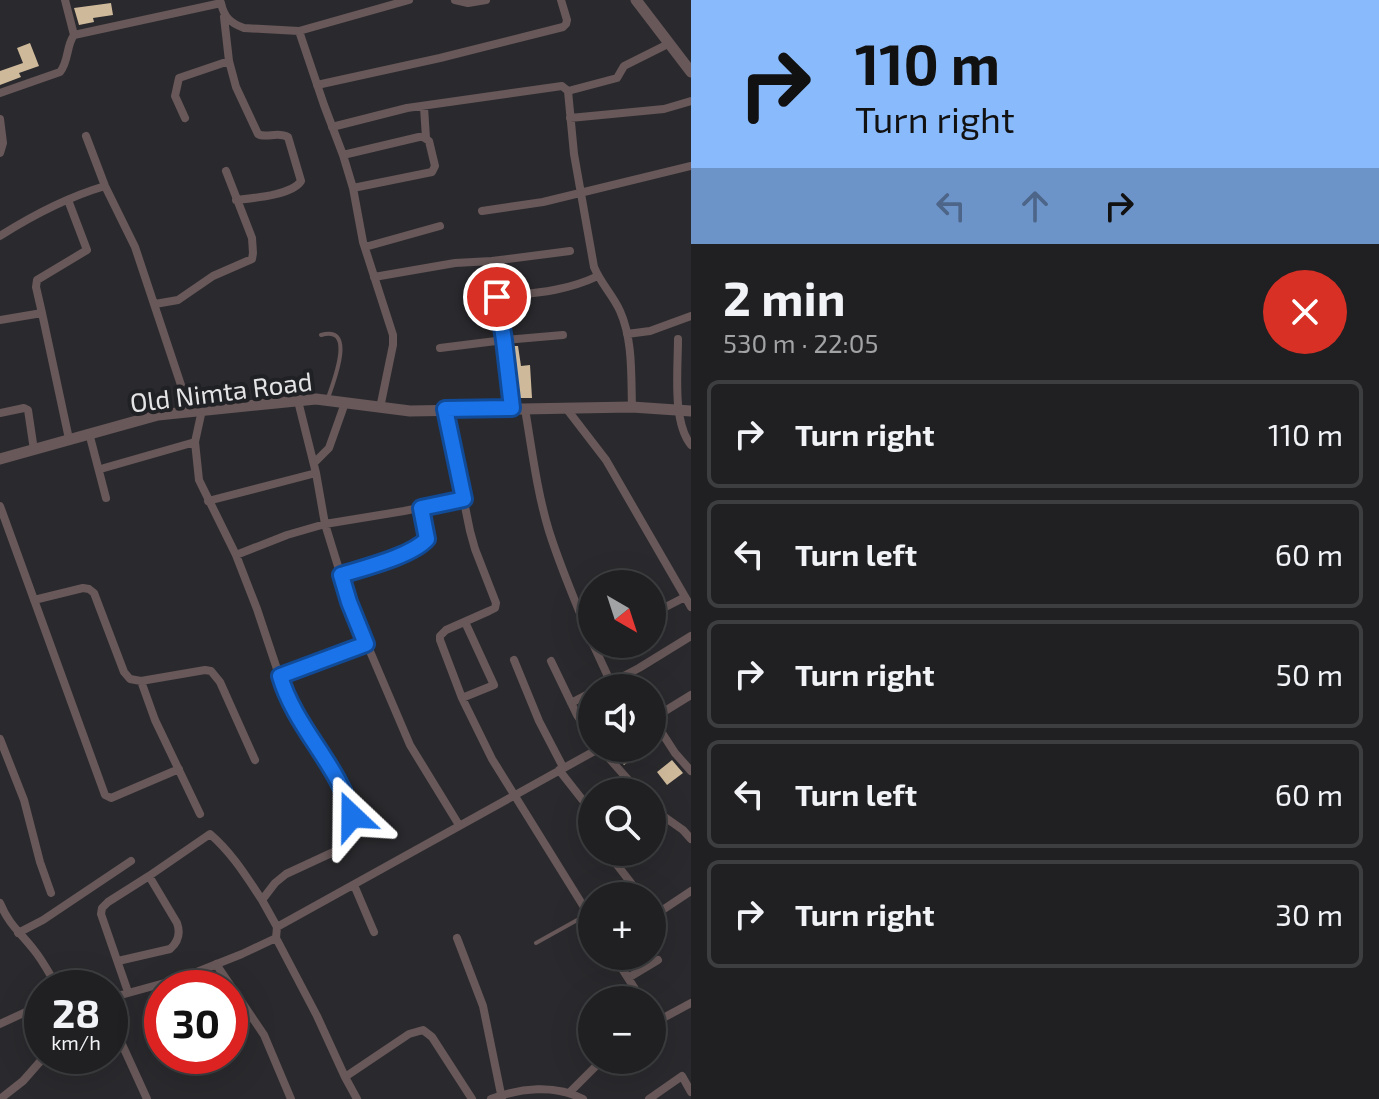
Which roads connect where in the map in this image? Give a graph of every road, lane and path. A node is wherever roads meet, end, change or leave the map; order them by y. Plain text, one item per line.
1 (65, 0) edge
2 (409, 0) edge
3 (455, 0) edge
4 (486, 0) edge
5 (561, 0) edge
6 (636, 0) edge
7 (220, 1) edge
8 (370, 5) edge
9 (224, 16) junction
10 (299, 31) junction
11 (74, 35) junction
12 (668, 44) junction
13 (229, 61) junction
14 (691, 72) edge
15 (317, 85) junction
16 (568, 91) junction
17 (0, 93) edge
18 (691, 101) edge
19 (424, 107) junction
20 (185, 118) dead end
21 (570, 118) junction
22 (0, 119) edge
23 (332, 127) junction
24 (86, 136) dead end
25 (426, 138) junction
26 (0, 153) edge
27 (343, 155) junction
28 (691, 166) edge
29 (226, 171) dead end
30 (105, 186) junction
31 (353, 188) junction
32 (581, 192) junction
33 (68, 200) junction
34 (236, 200) junction
35 (482, 211) dead end
36 (440, 226) dead end
37 (0, 236) edge
38 (365, 247) junction
39 (570, 251) dead end
40 (492, 261) junction
41 (598, 276) junction
42 (374, 277) junction
43 (497, 297) junction
44 (155, 304) junction
45 (42, 313) junction
46 (691, 316) edge
47 (0, 320) edge
48 (627, 334) junction
49 (321, 335) dead end
50 (563, 335) dead end
51 (678, 339) dead end
52 (504, 340) junction
53 (440, 348) dead end
54 (327, 400) junction
55 (298, 401) junction
56 (345, 403) junction
57 (632, 407) junction
58 (380, 408) junction
59 (512, 408) junction
60 (566, 408) junction
61 (445, 409) junction
62 (525, 409) junction
63 (196, 411) junction
64 (685, 411) edge
65 (0, 413) edge
66 (89, 433) junction
67 (69, 439) junction
68 (195, 442) junction
69 (691, 445) edge
70 (34, 450) junction
71 (0, 459) edge
72 (104, 468) dead end
73 (315, 468) junction
74 (106, 498) dead end
75 (464, 499) junction
76 (208, 501) junction
77 (0, 506) edge
78 (421, 508) junction
79 (325, 524) junction
80 (236, 555) junction
81 (341, 575) junction
82 (685, 597) junction
83 (34, 600) junction
84 (666, 607) edge
85 (691, 607) edge
86 (578, 609) edge
87 (465, 622) junction
88 (691, 636) edge
89 (366, 644) junction
90 (514, 660) dead end
91 (551, 661) dead end
92 (626, 674) edge
93 (280, 676) junction
94 (141, 681) junction
95 (691, 695) edge
96 (462, 698) junction
97 (578, 699) edge
98 (571, 703) junction
99 (666, 711) edge
100 (578, 716) edge
101 (0, 739) edge
102 (666, 739) edge
103 (578, 759) edge
104 (255, 760) dead end
105 (612, 762) edge
106 (561, 768) junction
107 (179, 769) junction
108 (691, 771) edge
109 (627, 778) edge
110 (578, 792) edge
111 (513, 796) junction
112 (200, 814) dead end
113 (666, 818) edge
114 (459, 825) junction
115 (691, 839) edge
116 (131, 861) dead end
117 (618, 866) edge
118 (149, 876) junction
119 (630, 882) edge
120 (354, 885) junction
121 (691, 891) edge
122 (51, 893) dead end
123 (578, 898) edge
124 (262, 900) junction
125 (0, 903) edge
126 (666, 906) edge
127 (578, 923) edge
128 (277, 927) junction
129 (374, 932) dead end
130 (18, 933) junction
131 (276, 938) junction
132 (457, 938) dead end
133 (536, 943) dead end
134 (118, 961) junction
135 (216, 964) junction
136 (47, 970) edge
137 (121, 970) edge
138 (623, 970) edge
139 (641, 970) edge
140 (628, 978) junction
141 (633, 986) edge
142 (128, 992) edge
143 (691, 1003) edge
144 (24, 1013) edge
145 (666, 1015) edge
146 (0, 1024) edge
147 (128, 1057) edge
148 (29, 1074) edge
149 (588, 1074) edge
150 (345, 1077) junction
151 (570, 1092) junction
152 (691, 1092) edge
153 (2, 1097) edge
154 (498, 1098) edge
155 (147, 1099) edge
156 (291, 1099) edge
157 (357, 1099) edge
158 (472, 1099) edge
159 (583, 1099) edge
160 (649, 1099) edge

1 - 11 street
2 - 8 street
3 - 4 street
5 - 15 street
6 - 12 street
7 - 9 street
7 - 11 street
8 - 10 street
9 - 10 street
9 - 13 street
10 - 15 street
11 - 17 street
12 - 14 street
12 - 16 street
13 - 20 street
13 - 34 street
15 - 23 street
16 - 19 street
16 - 21 street
18 - 21 street
19 - 23 street
19 - 25 street
21 - 32 street
22 - 26 street
23 - 27 street
24 - 30 street
25 - 27 street
25 - 31 street
27 - 31 street
28 - 32 street
29 - 34 street
30 - 33 street
30 - 44 street
31 - 38 street
32 - 35 street
32 - 41 street
33 - 37 street
33 - 45 street
34 - 44 street
36 - 38 street
38 - 42 street
39 - 40 street
40 - 42 street
40 - 43 street
41 - 43 street
41 - 48 street
42 - 58 street
43 - 52 street
44 - 63 street
45 - 47 street
45 - 67 street
46 - 48 street
48 - 57 street
49 - 54 lane
50 - 52 street
51 - 64 street
52 - 53 street
52 - 59 street
54 - 55 street, Old Nimta Road
54 - 56 street, Old Nimta Road
55 - 63 street, Old Nimta Road
55 - 73 street
56 - 58 street, Old Nimta Road
56 - 73 street
57 - 60 street, Old Nimta Road
57 - 64 street, Old Nimta Road
58 - 61 street, Old Nimta Road
59 - 61 street, Old Nimta Road
59 - 62 street, Old Nimta Road
60 - 62 street, Old Nimta Road
60 - 82 street
61 - 75 street
62 - 86 street
63 - 66 street, Old Nimta Road
63 - 68 street
64 - 69 street
65 - 70 street
66 - 67 street, Old Nimta Road
66 - 74 street
67 - 70 street, Old Nimta Road
68 - 72 street
68 - 76 street
70 - 71 street, Old Nimta Road
73 - 76 street
73 - 79 street
75 - 78 street
75 - 87 street
76 - 80 street
77 - 83 street
78 - 79 street
78 - 81 street
79 - 80 street
79 - 81 street
80 - 93 street
81 - 89 street
82 - 84 street
82 - 85 street
83 - 94 street
83 - 107 street
87 - 96 street
87 - 96 street
88 - 92 street
89 - 93 street
89 - 114 street
90 - 106 street
91 - 98 street
93 - 124 street
94 - 104 street
94 - 107 street
95 - 99 street
96 - 111 street
97 - 98 street
98 - 100 street
101 - 122 street
102 - 108 street
103 - 106 street
105 - 109 street
106 - 110 street
106 - 111 street
107 - 112 street
111 - 114 street
111 - 123 street
113 - 115 street
114 - 120 street
116 - 130 street
117 - 119 street
118 - 124 street
118 - 134 street
118 - 134 street
120 - 128 street
120 - 129 street
121 - 126 street
124 - 128 street
125 - 130 street
127 - 133 lane
128 - 131 street
130 - 136 street
131 - 135 street
131 - 150 street
132 - 154 street
134 - 137 street
135 - 142 street
135 - 156 street
138 - 140 street
139 - 140 street
140 - 141 street
143 - 145 street
144 - 146 street
147 - 155 street
148 - 153 street
149 - 151 street
150 - 157 street
150 - 158 street
151 - 154 street
151 - 159 street
152 - 160 street

